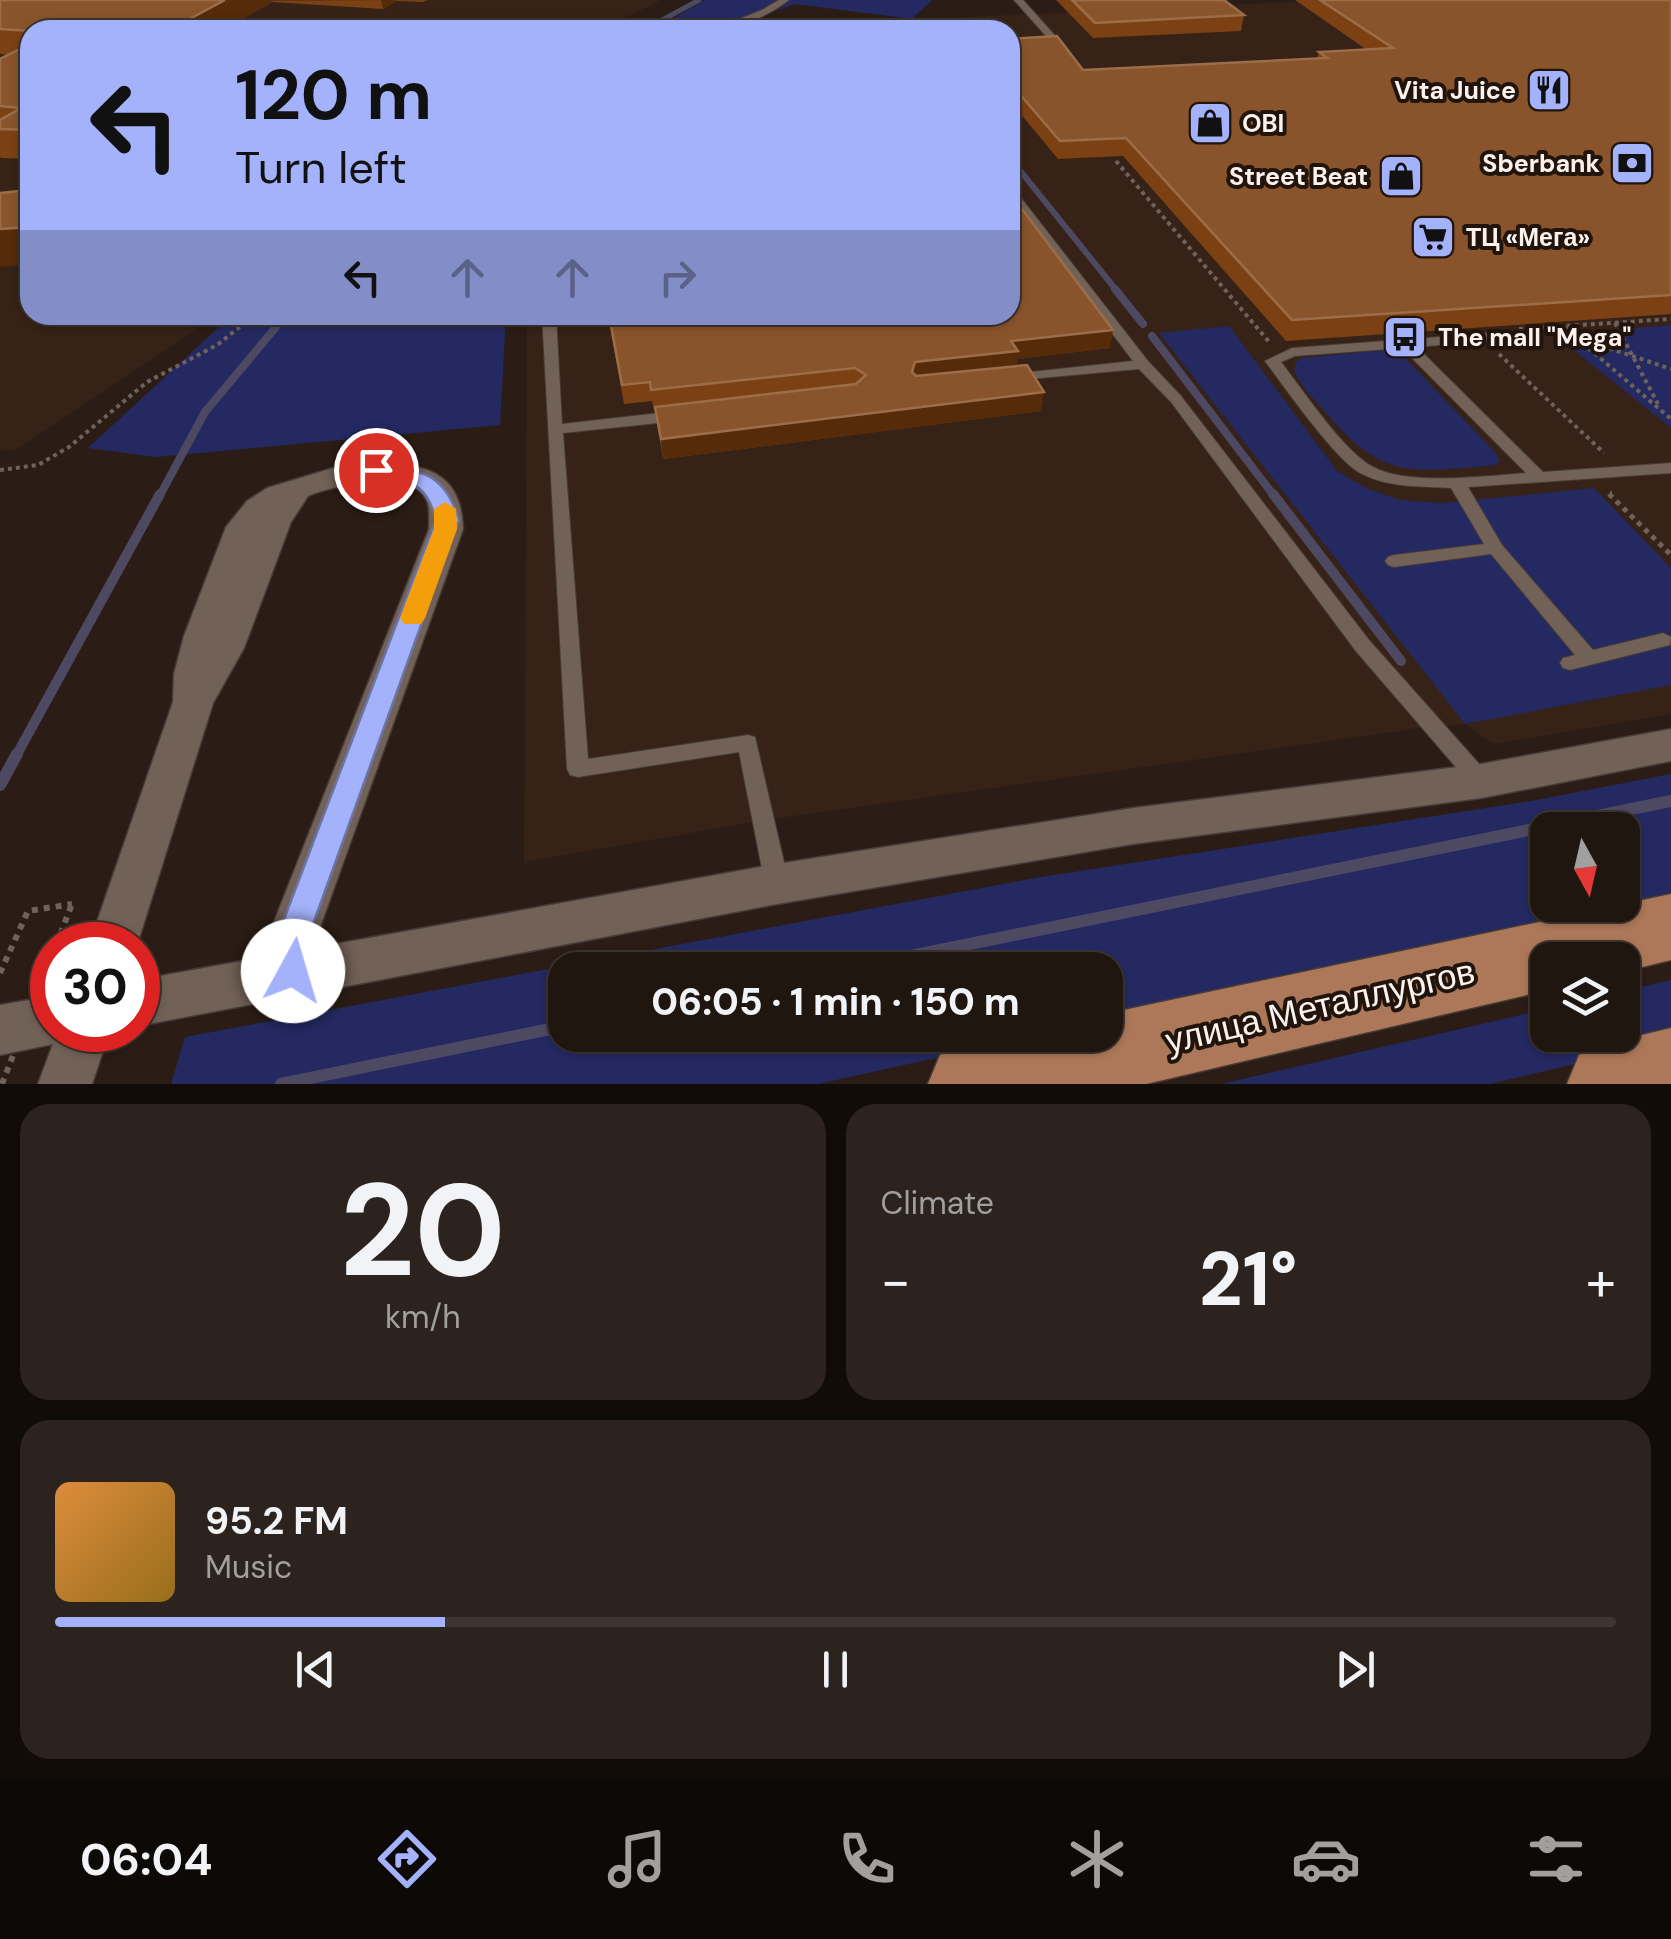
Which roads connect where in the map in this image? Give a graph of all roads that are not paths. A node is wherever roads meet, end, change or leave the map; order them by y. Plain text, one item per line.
1 (785, 0) edge
2 (1018, 0) edge
3 (743, 20) edge
4 (1076, 64) edge
5 (1020, 205) edge
6 (550, 325) edge
7 (1507, 333) road end
8 (1406, 344) junction
9 (1144, 364) junction
10 (995, 380) edge
11 (705, 412) edge
12 (555, 429) junction
13 (1671, 468) edge
14 (1537, 475) junction
15 (322, 478) junction
16 (1457, 483) junction
17 (1495, 548) junction
18 (1394, 561) dead end
19 (1663, 640) dead end
20 (193, 702) junction
21 (1671, 745) edge
22 (1481, 780) junction
23 (777, 884) junction
24 (120, 922) edge
25 (1671, 927) edge
26 (293, 971) junction
27 (160, 998) edge
28 (30, 1024) edge
29 (0, 1030) edge
30 (77, 1052) edge
31 (1671, 1069) edge
32 (66, 1084) edge
33 (970, 1084) edge
34 (1610, 1084) edge

1 - 3 lane
2 - 4 lane
5 - 9 lane
6 - 12 lane
7 - 8 lane
8 - 14 lane
8 - 16 lane
9 - 10 lane
9 - 22 lane
11 - 12 lane
12 - 23 lane
13 - 14 lane
14 - 16 lane
15 - 20 street
15 - 20 street
15 - 26 street
16 - 17 lane
17 - 18 lane
17 - 19 lane
20 - 24 street
21 - 22 street
22 - 23 street
23 - 26 street
25 - 33 main road, улица Металлургов
26 - 27 street
28 - 29 street
30 - 32 street
31 - 34 main road

